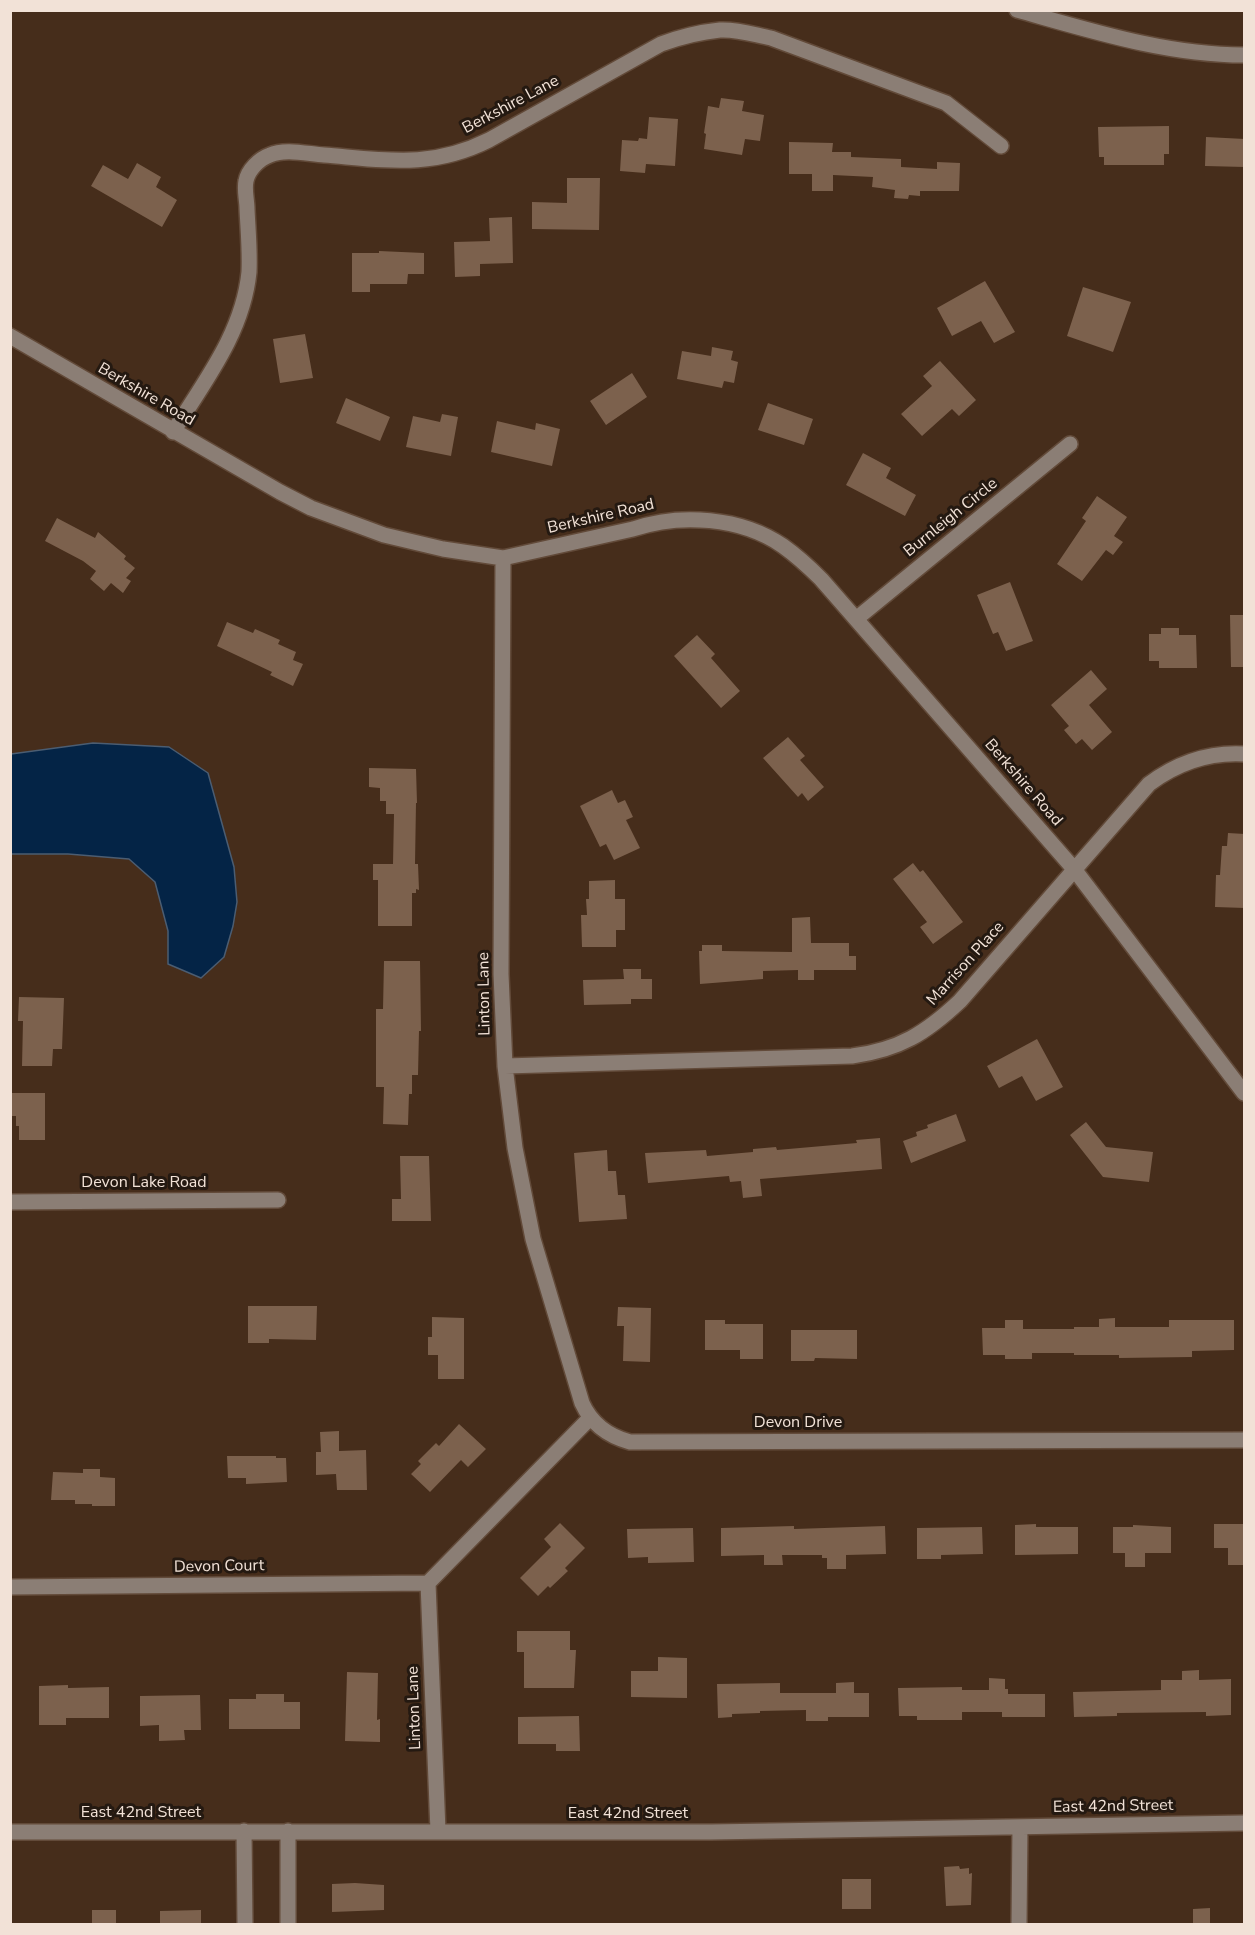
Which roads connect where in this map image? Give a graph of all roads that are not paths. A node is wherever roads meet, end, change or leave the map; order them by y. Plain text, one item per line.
1 (1017, 10) edge
2 (1245, 55) edge
3 (1001, 146) dead end
4 (10, 336) edge
5 (173, 432) junction
6 (1070, 444) dead end
7 (503, 558) junction
8 (856, 619) junction
9 (1245, 754) edge
10 (1074, 869) junction
11 (506, 1066) junction
12 (1245, 1093) edge
13 (278, 1200) dead end
14 (10, 1202) edge
15 (590, 1418) junction
16 (1245, 1440) edge
17 (428, 1583) junction
18 (10, 1587) edge
19 (1245, 1823) edge
20 (1020, 1827) junction
21 (244, 1831) junction
22 (288, 1831) junction
23 (438, 1831) junction
24 (10, 1832) edge
25 (245, 1924) edge
26 (288, 1924) edge
27 (1019, 1924) edge

1 - 2 street
3 - 5 street, Berkshire Lane
4 - 5 street, Berkshire Road
5 - 7 street, Berkshire Road
6 - 8 street, Burnleigh Circle
7 - 8 street, Berkshire Road
7 - 11 street, Linton Lane
8 - 10 street, Berkshire Road
9 - 10 street, Marrison Place
10 - 11 street, Marrison Place
10 - 12 street, Berkshire Road
11 - 15 street, Linton Lane
13 - 14 street, Devon Lake Road
15 - 16 street, Devon Drive
15 - 17 street
17 - 18 street, Devon Court
17 - 23 street, Linton Lane
19 - 20 street, East 42nd Street
20 - 23 street, East 42nd Street
20 - 27 street
21 - 22 street, East 42nd Street
21 - 24 street, East 42nd Street
21 - 25 street
22 - 23 street, East 42nd Street
22 - 26 street

